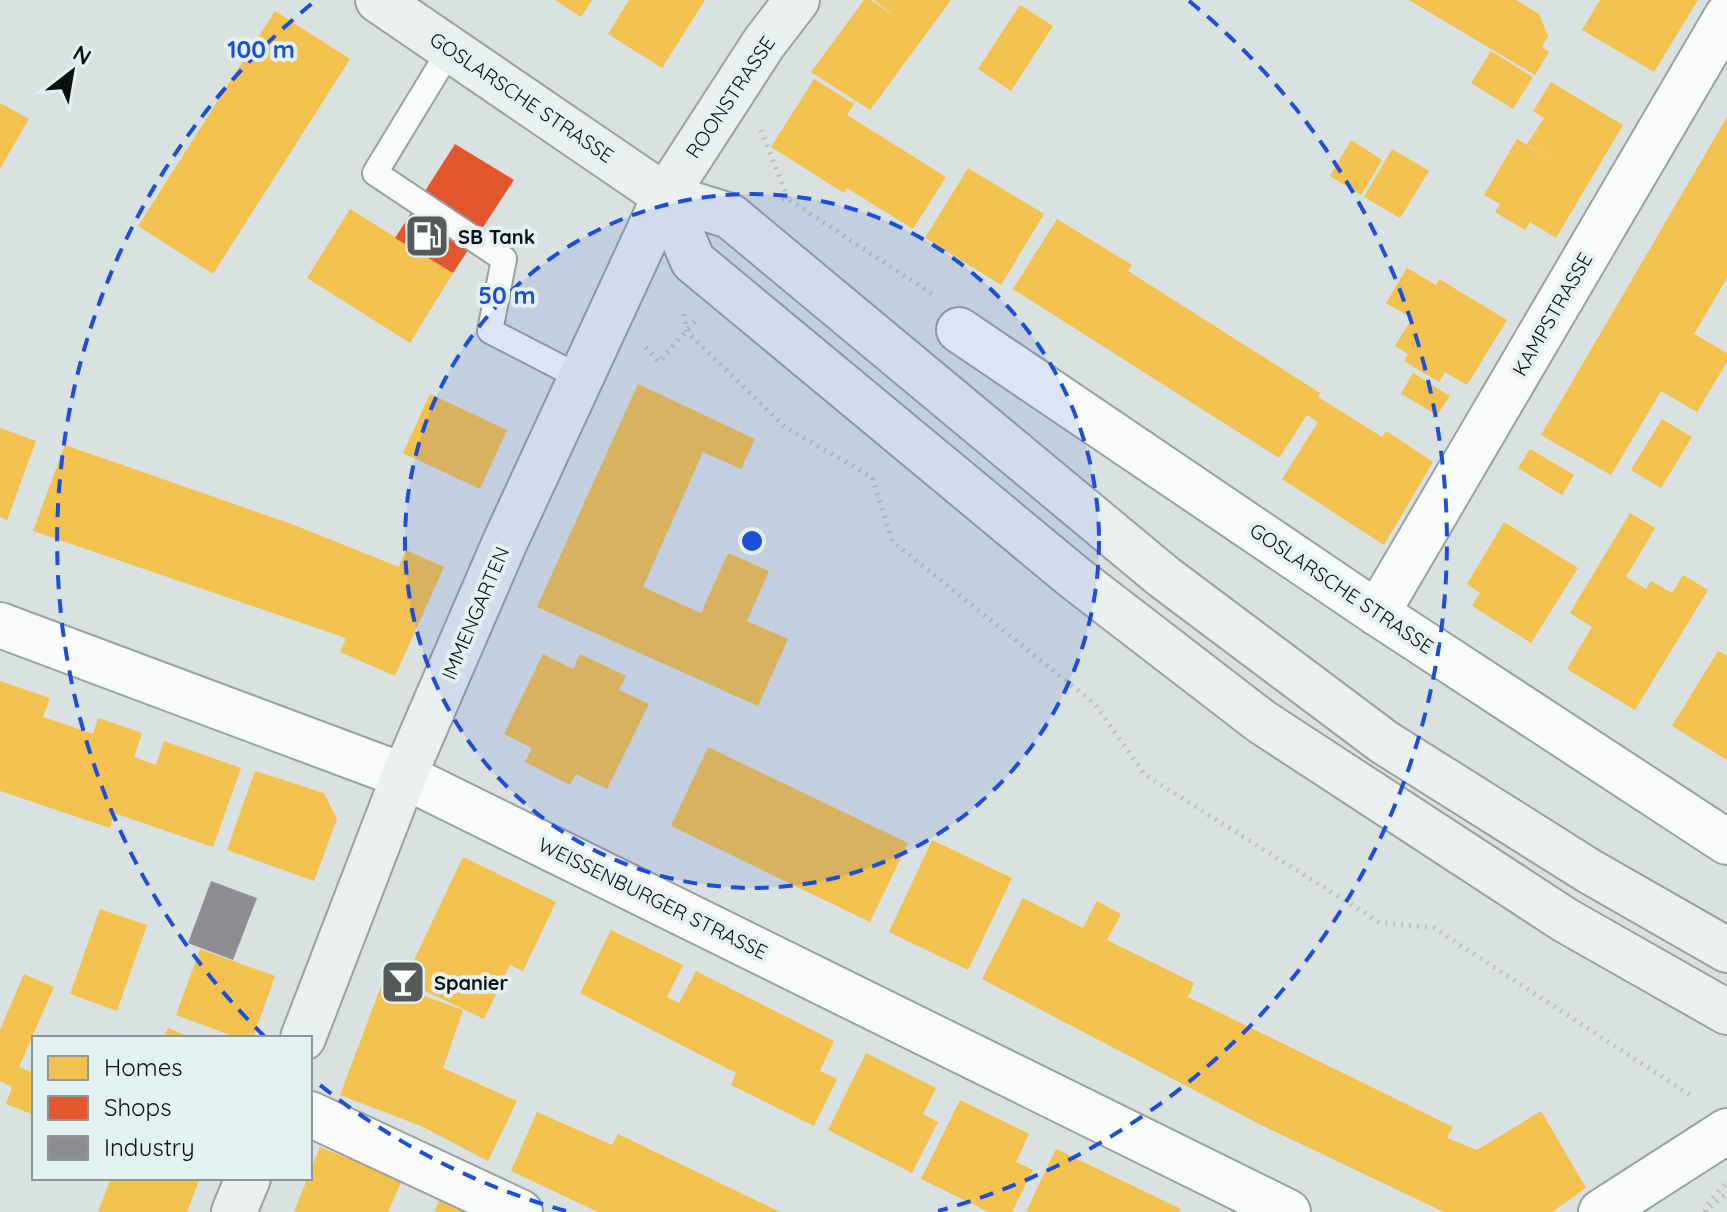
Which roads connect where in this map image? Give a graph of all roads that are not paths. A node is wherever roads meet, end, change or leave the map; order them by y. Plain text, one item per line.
1 (378, 0) edge
2 (797, 0) edge
3 (1727, 16) edge
4 (451, 48) junction
5 (665, 196) junction
6 (959, 330) road end
7 (581, 378) junction
8 (1377, 613) junction
9 (0, 625) edge
10 (404, 776) junction
11 (1727, 842) edge
12 (1727, 950) edge
13 (1727, 1012) edge
14 (304, 1036) edge
15 (312, 1115) edge
16 (1727, 1131) edge
17 (247, 1180) edge
18 (234, 1212) edge
19 (520, 1212) edge
20 (1288, 1212) edge
21 (1601, 1212) edge

1 - 4 main road, GOSLARSCHE STRASSE
2 - 5 main road, ROONSTRASSE
3 - 8 street, KAMPSTRASSE
4 - 5 main road, GOSLARSCHE STRASSE
4 - 7 lane
5 - 7 main road, IMMENGARTEN
5 - 12 main road
5 - 13 main road
6 - 8 street, GOSLARSCHE STRASSE
7 - 10 main road, IMMENGARTEN
8 - 11 street, GOSLARSCHE STRASSE
9 - 10 street, WEISSENBURGER STRASSE
10 - 14 main road, IMMENGARTEN
10 - 20 street, WEISSENBURGER STRASSE
15 - 19 street
16 - 21 street
17 - 18 main road

